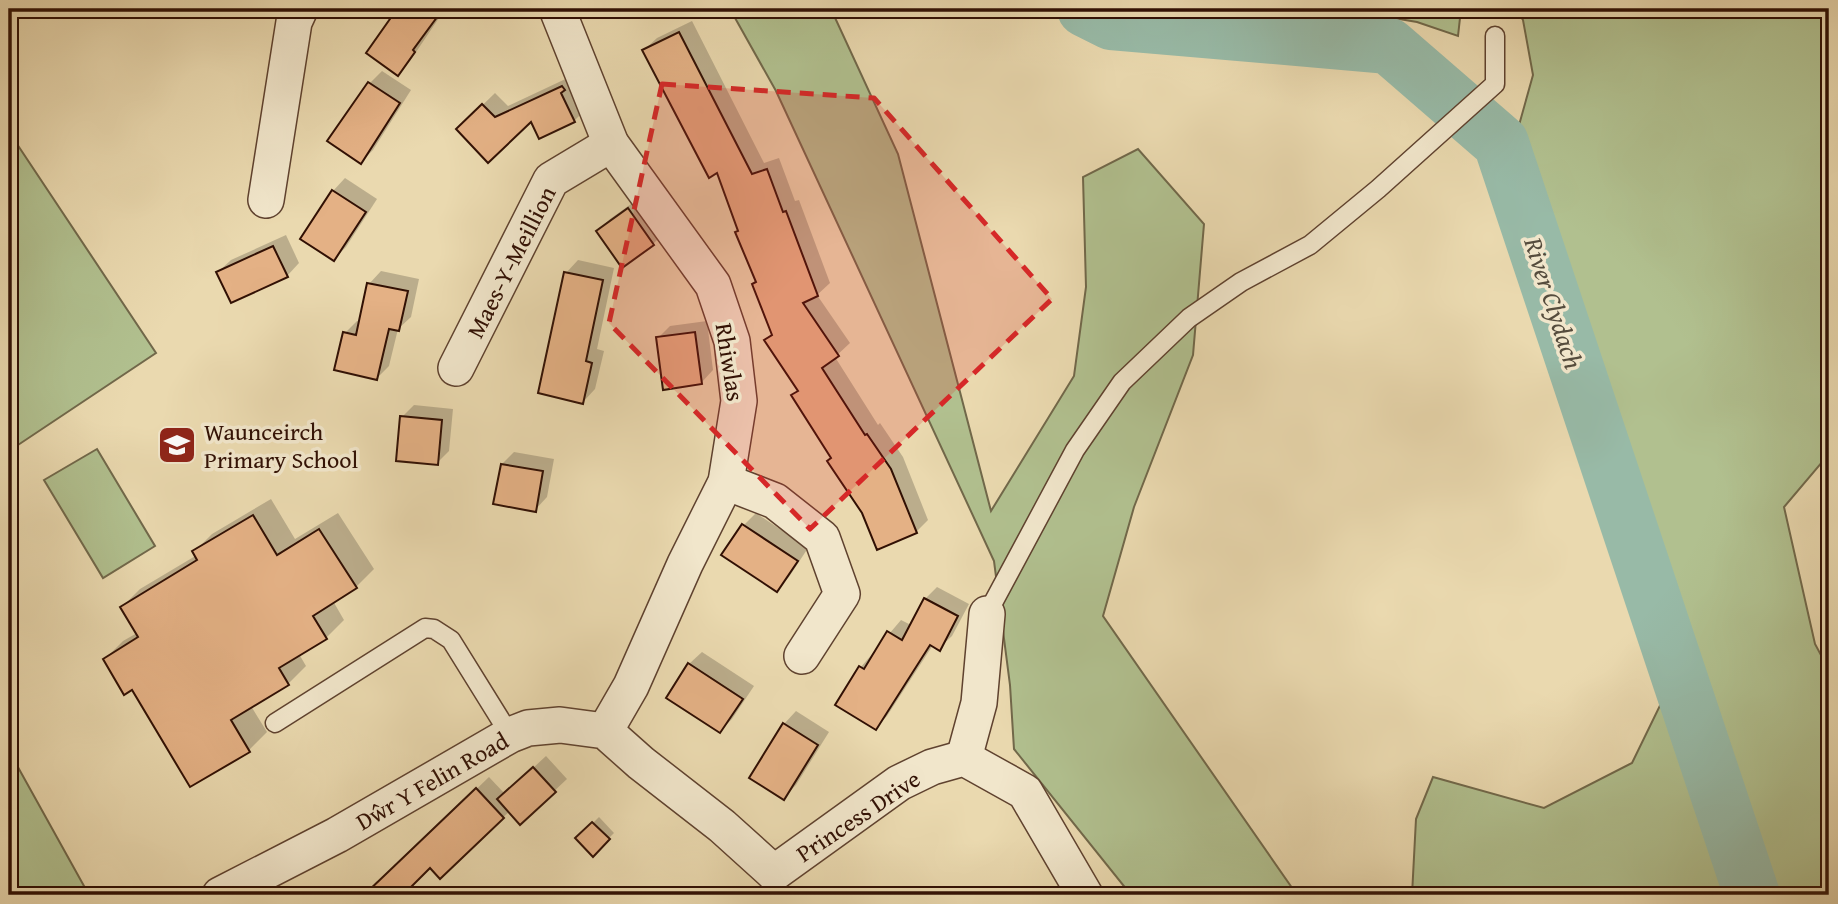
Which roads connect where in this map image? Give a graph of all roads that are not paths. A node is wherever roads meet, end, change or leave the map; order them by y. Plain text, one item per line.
1 (300, 9) edge
2 (557, 9) edge
3 (1494, 36) dead end
4 (611, 144) junction
5 (265, 200) dead end
6 (456, 368) dead end
7 (726, 482) junction
8 (987, 614) joint
9 (802, 656) dead end
10 (275, 723) dead end
11 (605, 731) junction
12 (510, 735) junction
13 (964, 758) junction
14 (776, 884) edge
15 (220, 895) edge
16 (1084, 895) edge

1 - 5 street
2 - 4 street, Rhiwlas
3 - 8 lane
4 - 6 street, Maes-Y-Meillion
4 - 7 street, Rhiwlas
7 - 9 street
7 - 11 street, Rhiwlas
8 - 13 street
10 - 12 lane
11 - 12 street, Dŵr Y Felin Road
11 - 14 street
12 - 15 street, Dŵr Y Felin Road
13 - 14 street, Princess Drive
13 - 16 street

